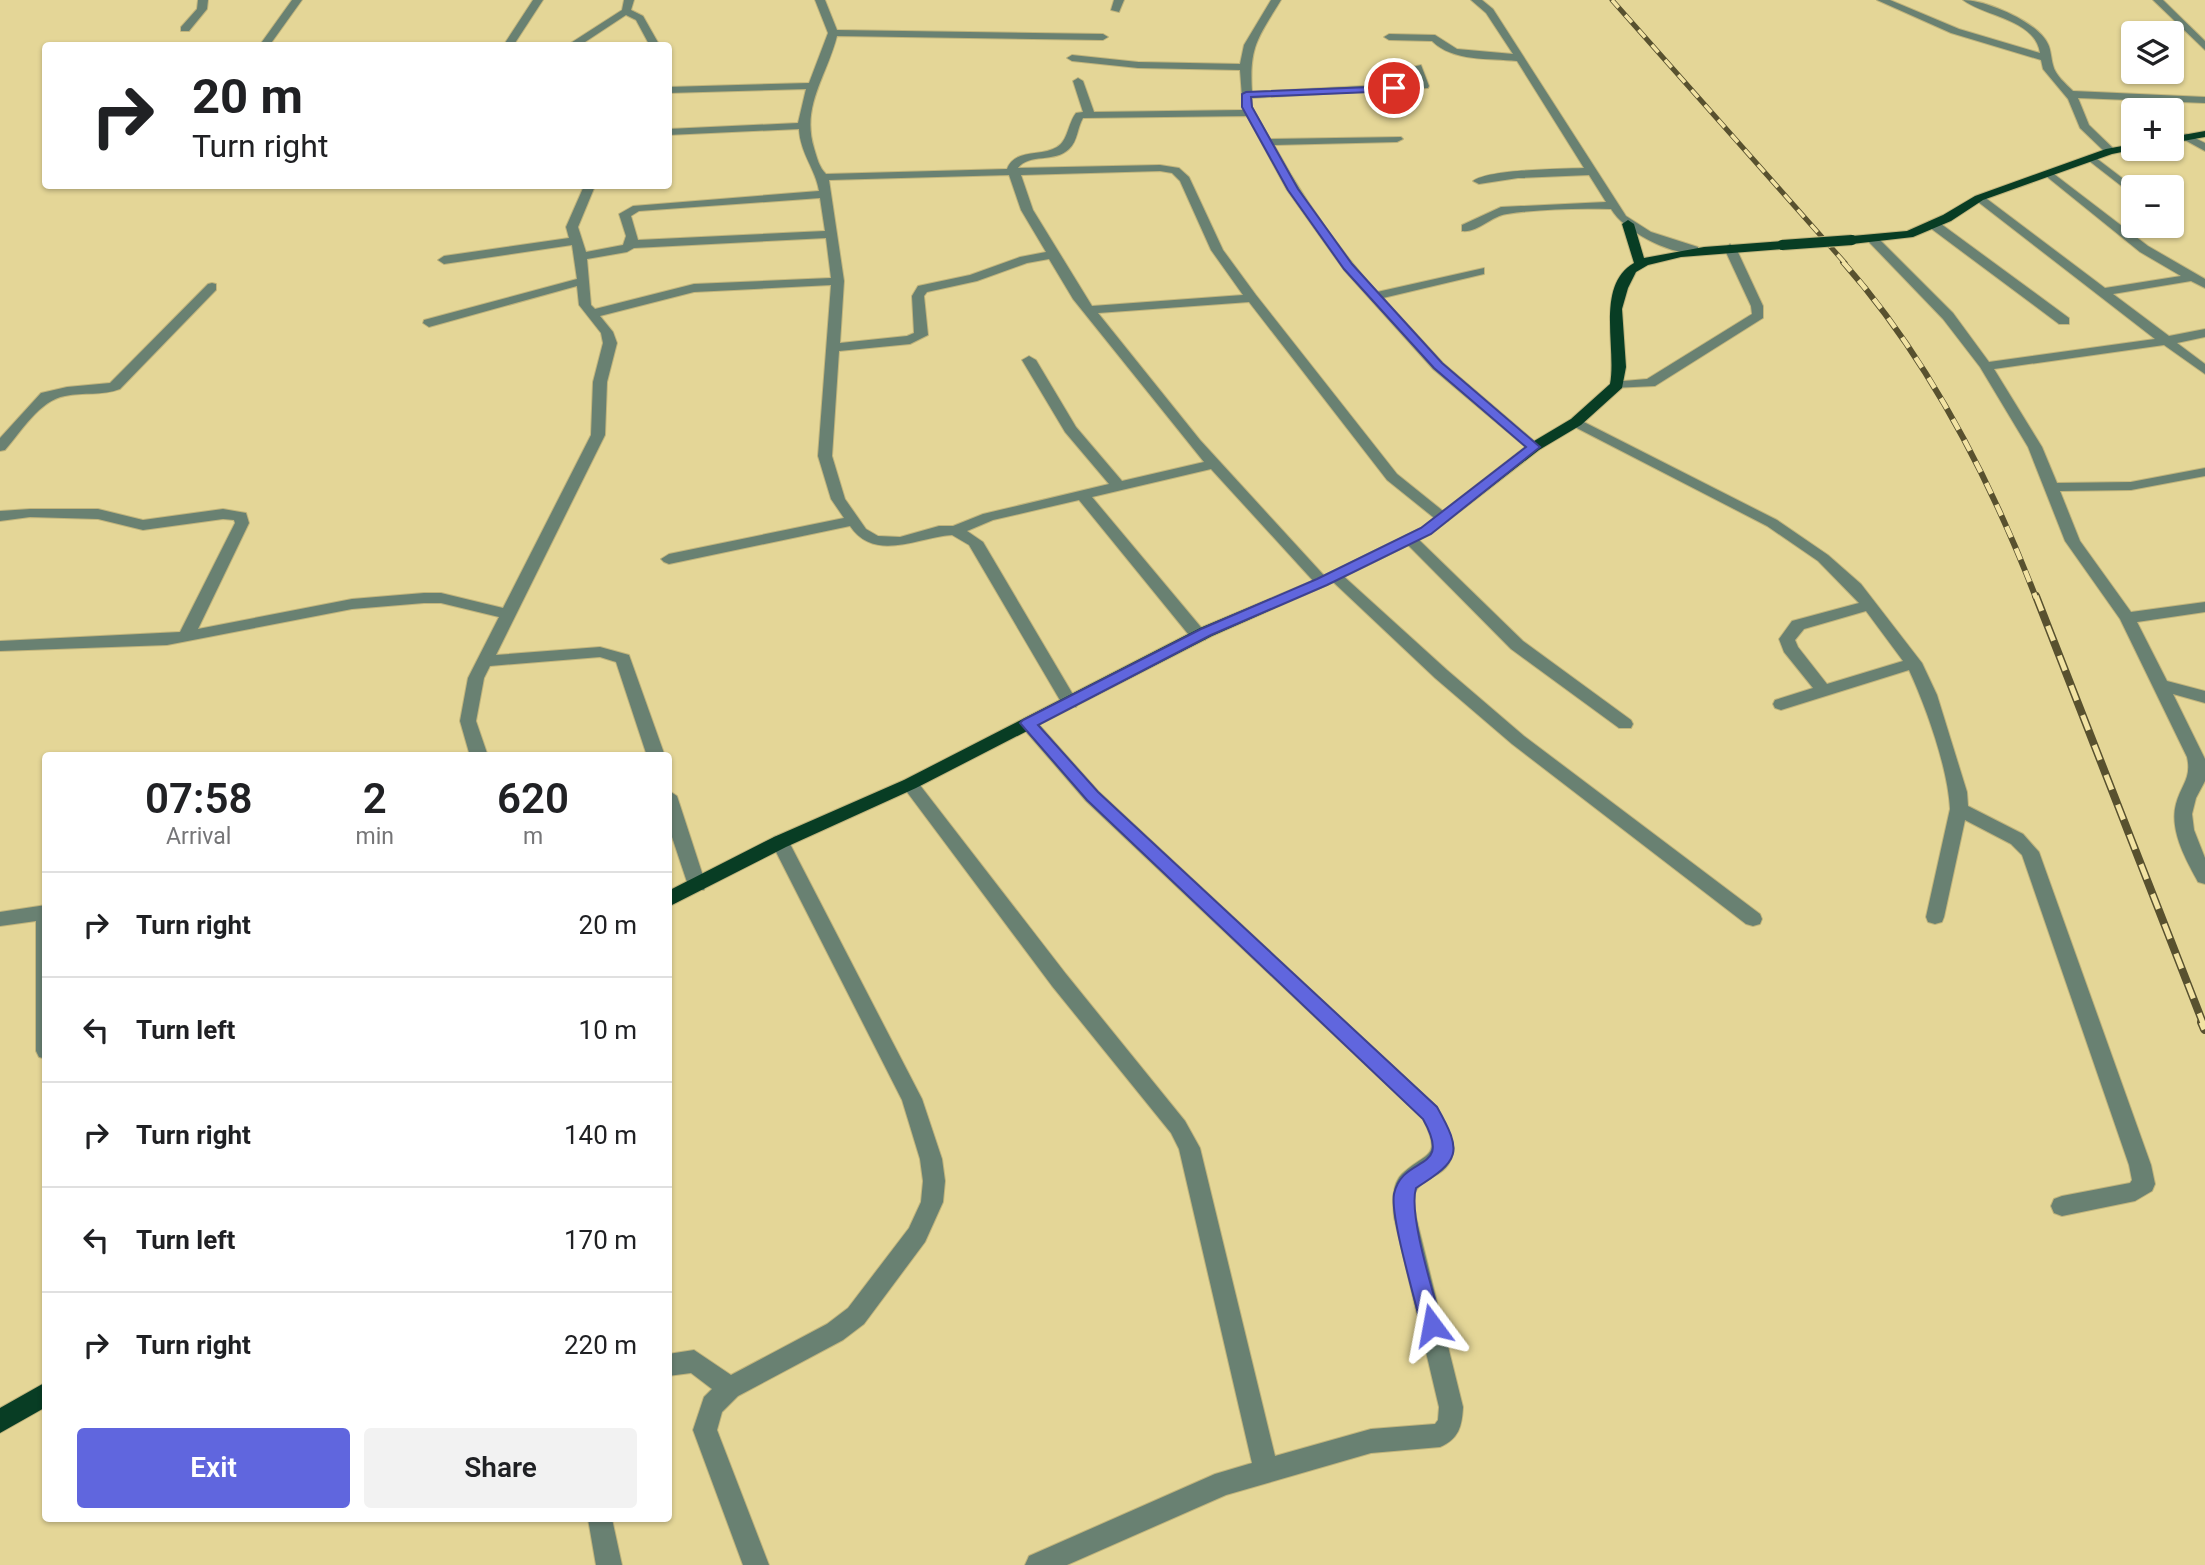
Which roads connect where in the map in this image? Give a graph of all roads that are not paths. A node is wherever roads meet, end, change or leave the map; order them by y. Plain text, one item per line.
1 (203, 0) edge
2 (297, 0) edge
3 (538, 0) edge
4 (820, 0) edge
5 (1276, 0) edge
6 (1476, 0) edge
7 (1882, 0) edge
8 (1968, 0) edge
9 (2158, 0) edge
10 (627, 6) edge
11 (185, 29) dead end
12 (833, 33) junction
13 (1103, 37) dead end
14 (1389, 37) dead end
15 (267, 42) edge
16 (511, 42) edge
17 (576, 42) edge
18 (653, 42) edge
19 (2203, 43) edge
20 (1072, 58) dead end
21 (1518, 58) junction
22 (2046, 58) junction
23 (1245, 67) junction
24 (1416, 67) dead end
25 (1078, 81) dead end
26 (813, 86) junction
27 (672, 90) edge
28 (1246, 94) junction
29 (2070, 94) junction
30 (2205, 100) edge
31 (1250, 113) junction
32 (1088, 114) junction
33 (803, 127) junction
34 (672, 132) edge
35 (2205, 134) edge
36 (2187, 137) junction
37 (2184, 138) edge
38 (1397, 139) dead end
39 (1267, 142) junction
40 (2205, 148) edge
41 (2121, 149) edge
42 (2110, 151) junction
43 (2092, 158) junction
44 (1591, 171) junction
45 (1013, 172) junction
46 (2050, 174) junction
47 (823, 177) junction
48 (1479, 181) dead end
49 (2121, 182) edge
50 (588, 189) edge
51 (825, 194) junction
52 (1979, 198) junction
53 (1614, 206) junction
54 (1628, 224) junction
55 (1933, 224) junction
56 (1466, 228) dead end
57 (831, 234) junction
58 (1872, 239) junction
59 (576, 241) junction
60 (632, 244) junction
61 (1730, 248) junction
62 (1694, 250) junction
63 (1052, 255) junction
64 (581, 256) junction
65 (444, 260) dead end
66 (1640, 264) junction
67 (1480, 271) dead end
68 (2190, 278) junction
69 (582, 281) junction
70 (838, 281) junction
71 (2205, 284) edge
72 (212, 287) dead end
73 (2101, 292) junction
74 (1375, 296) junction
75 (1252, 298) junction
76 (1089, 310) junction
77 (592, 314) junction
78 (2064, 321) dead end
79 (429, 323) dead end
80 (2205, 333) edge
81 (2166, 341) junction
82 (832, 348) junction
83 (1029, 360) dead end
84 (1986, 366) junction
85 (2205, 370) edge
86 (1618, 385) junction
87 (1576, 422) junction
88 (0, 447) edge
89 (1534, 447) junction
90 (1214, 464) junction
91 (2205, 472) edge
92 (1119, 487) junction
93 (2052, 487) junction
94 (1082, 495) junction
95 (0, 516) edge
96 (1443, 518) junction
97 (854, 522) junction
98 (954, 530) junction
99 (1410, 539) junction
100 (669, 559) dead end
101 (1329, 579) junction
102 (1870, 605) junction
103 (2205, 607) edge
104 (506, 614) junction
105 (2127, 618) junction
106 (1199, 636) junction
107 (186, 637) junction
108 (0, 646) edge
109 (483, 661) junction
110 (1914, 663) junction
111 (2160, 685) junction
112 (1824, 691) junction
113 (2205, 697) edge
114 (1070, 703) junction
115 (1781, 704) dead end
116 (1028, 723) junction
117 (1625, 724) dead end
118 (478, 752) edge
119 (655, 752) edge
120 (2203, 771) edge
121 (910, 784) junction
122 (672, 809) edge
123 (1959, 809) junction
124 (780, 842) junction
125 (2205, 877) edge
126 (696, 885) junction
127 (672, 898) edge
128 (42, 912) edge
129 (1936, 918) dead end
130 (0, 919) edge
131 (1753, 919) dead end
132 (2062, 1206) dead end
133 (672, 1364) edge
134 (730, 1388) junction
135 (42, 1395) edge
136 (0, 1421) edge
137 (1266, 1471) junction
138 (601, 1522) edge
139 (609, 1565) edge
140 (757, 1565) edge
141 (1038, 1565) edge

1 - 11 street
2 - 15 street
3 - 16 street
4 - 12 street
5 - 23 street
6 - 21 street
7 - 22 street
8 - 22 street
9 - 19 street
10 - 17 street
10 - 18 street
12 - 13 street
12 - 26 street
14 - 21 street
20 - 23 street
21 - 44 street
22 - 29 street
23 - 28 street
24 - 28 street
25 - 32 street
26 - 27 street
26 - 33 street
28 - 31 street
29 - 30 street
29 - 42 street
31 - 32 street
31 - 39 street
32 - 45 street
33 - 34 street
33 - 47 street
35 - 36 main road
36 - 37 main road
36 - 40 street
38 - 39 street
39 - 74 street
41 - 42 main road
42 - 43 main road
43 - 46 main road
43 - 49 street
44 - 48 street
44 - 53 street
45 - 47 street
45 - 63 street
45 - 75 street
46 - 52 main road
46 - 68 street
47 - 51 street
50 - 59 street
51 - 57 street
51 - 60 street
52 - 55 main road
52 - 73 street
53 - 54 street
53 - 56 street
54 - 62 street
54 - 66 main road
55 - 58 main road
55 - 78 street
57 - 60 street
57 - 70 street
58 - 61 main road, bridge
58 - 84 street
59 - 64 street
59 - 65 street
60 - 64 street
61 - 62 main road
61 - 86 street
62 - 66 main road
63 - 76 street
63 - 82 street
64 - 69 street
66 - 86 main road
67 - 74 street
68 - 71 street
68 - 73 street
69 - 77 street
69 - 79 street
70 - 77 street
70 - 82 street
72 - 88 street
73 - 81 street
74 - 89 street
75 - 76 street
75 - 96 street
76 - 90 street
77 - 104 street
80 - 81 street
81 - 84 street
81 - 85 street
82 - 97 street
83 - 92 street
84 - 93 street
86 - 87 main road
87 - 89 main road
87 - 102 street
89 - 96 main road
90 - 92 street
90 - 101 street
91 - 93 street
92 - 94 street
93 - 105 street
94 - 98 street
94 - 106 street
95 - 107 street
96 - 99 main road
97 - 98 street
97 - 100 street
98 - 114 street
99 - 101 main road
99 - 117 street
101 - 106 main road
101 - 131 street
102 - 110 street
102 - 112 street
103 - 105 street
104 - 107 street
104 - 109 street
105 - 111 street
106 - 114 main road
107 - 108 street
109 - 118 street
109 - 119 street
110 - 112 street
110 - 123 street
111 - 113 street
111 - 120 street
112 - 115 street
114 - 116 main road
116 - 121 main road
116 - 137 street
120 - 125 street
121 - 124 main road
121 - 137 street
122 - 126 street
123 - 129 street
123 - 132 street
124 - 126 main road
124 - 134 street
126 - 127 main road
128 - 130 street
133 - 134 street
134 - 140 street
135 - 136 main road
137 - 141 street
138 - 139 street

